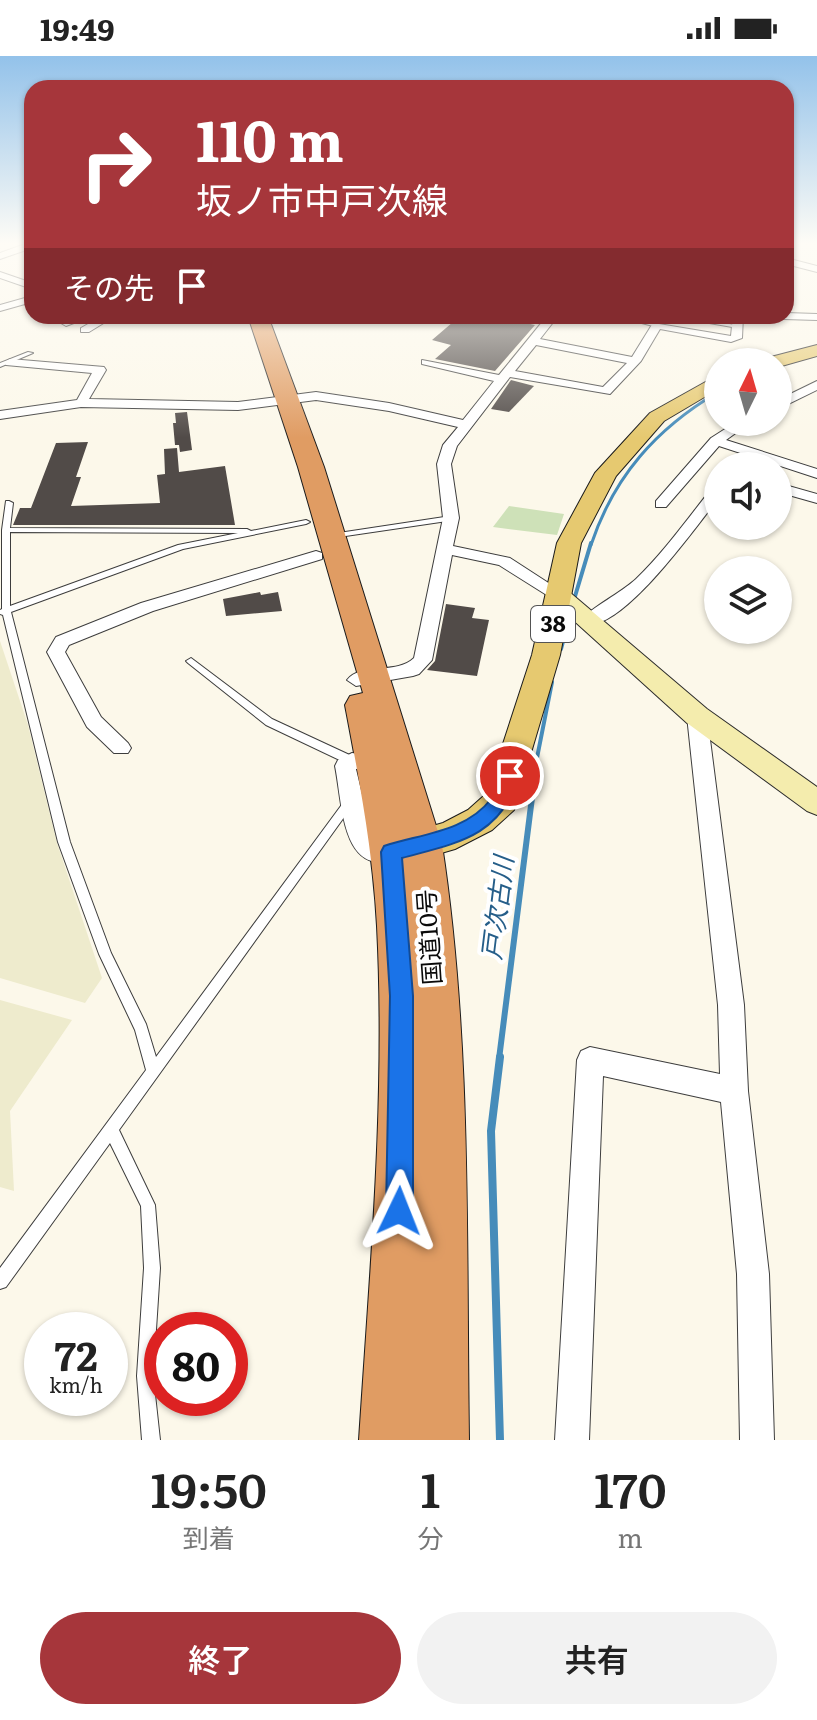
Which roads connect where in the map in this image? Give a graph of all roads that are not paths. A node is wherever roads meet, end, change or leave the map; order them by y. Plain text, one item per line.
1 (794, 316) edge
2 (817, 317) edge
3 (96, 324) edge
4 (248, 324) edge
5 (260, 324) edge
6 (544, 324) edge
7 (653, 324) edge
8 (667, 324) edge
9 (738, 324) edge
10 (85, 330) dead end
11 (533, 341) junction
12 (817, 350) edge
13 (30, 353) dead end
14 (792, 357) edge
15 (635, 361) junction
16 (426, 362) dead end
17 (5, 364) edge
18 (502, 376) junction
19 (817, 385) edge
20 (704, 389) edge
21 (792, 398) edge
22 (281, 401) junction
23 (81, 403) junction
24 (0, 415) edge
25 (466, 425) junction
26 (724, 436) edge
27 (716, 441) junction
28 (817, 474) edge
29 (792, 491) edge
30 (817, 499) edge
31 (9, 503) dead end
32 (661, 504) dead end
33 (704, 507) edge
34 (451, 518) junction
35 (6, 530) junction
36 (247, 531) junction
37 (317, 538) junction
38 (445, 549) junction
39 (575, 608) junction
40 (3, 611) edge
41 (191, 661) dead end
42 (366, 678) junction
43 (697, 716) junction
44 (121, 748) dead end
45 (362, 762) junction
46 (353, 798) junction
47 (817, 803) edge
48 (406, 849) junction
49 (153, 1071) junction
50 (734, 1091) junction
51 (111, 1130) junction
52 (0, 1281) edge
53 (151, 1440) edge
54 (390, 1440) edge
55 (438, 1440) edge
56 (572, 1440) edge
57 (757, 1440) edge

1 - 2 street
3 - 10 street
4 - 22 highway, 国道10号
5 - 22 highway, 国道10号
6 - 11 street
7 - 15 street
8 - 9 street
11 - 15 street
11 - 18 street
12 - 14 main road
13 - 17 lane
15 - 18 street
16 - 18 street
17 - 23 street
18 - 25 street
19 - 21 street
20 - 39 main road, 38
22 - 23 street
22 - 25 street
22 - 37 highway, 国道10号
23 - 24 street
25 - 34 street
26 - 27 street
27 - 28 street
27 - 32 street
29 - 30 street
31 - 35 lane
33 - 39 street
34 - 37 lane
34 - 38 street
35 - 36 lane
35 - 40 lane
36 - 37 lane
36 - 40 lane
37 - 42 highway, 国道10号
37 - 44 street
38 - 39 street
38 - 42 street
39 - 43 street
39 - 48 main road, 38
40 - 49 lane
41 - 45 lane
42 - 45 highway, 国道10号
42 - 48 highway, 国道10号
43 - 47 street
43 - 50 street
45 - 46 street
45 - 48 highway, 国道10号
46 - 48 street
46 - 49 lane
48 - 54 highway, 国道10号
48 - 55 highway, 国道10号
49 - 51 lane
50 - 56 street
50 - 57 street
51 - 52 lane
51 - 53 lane

